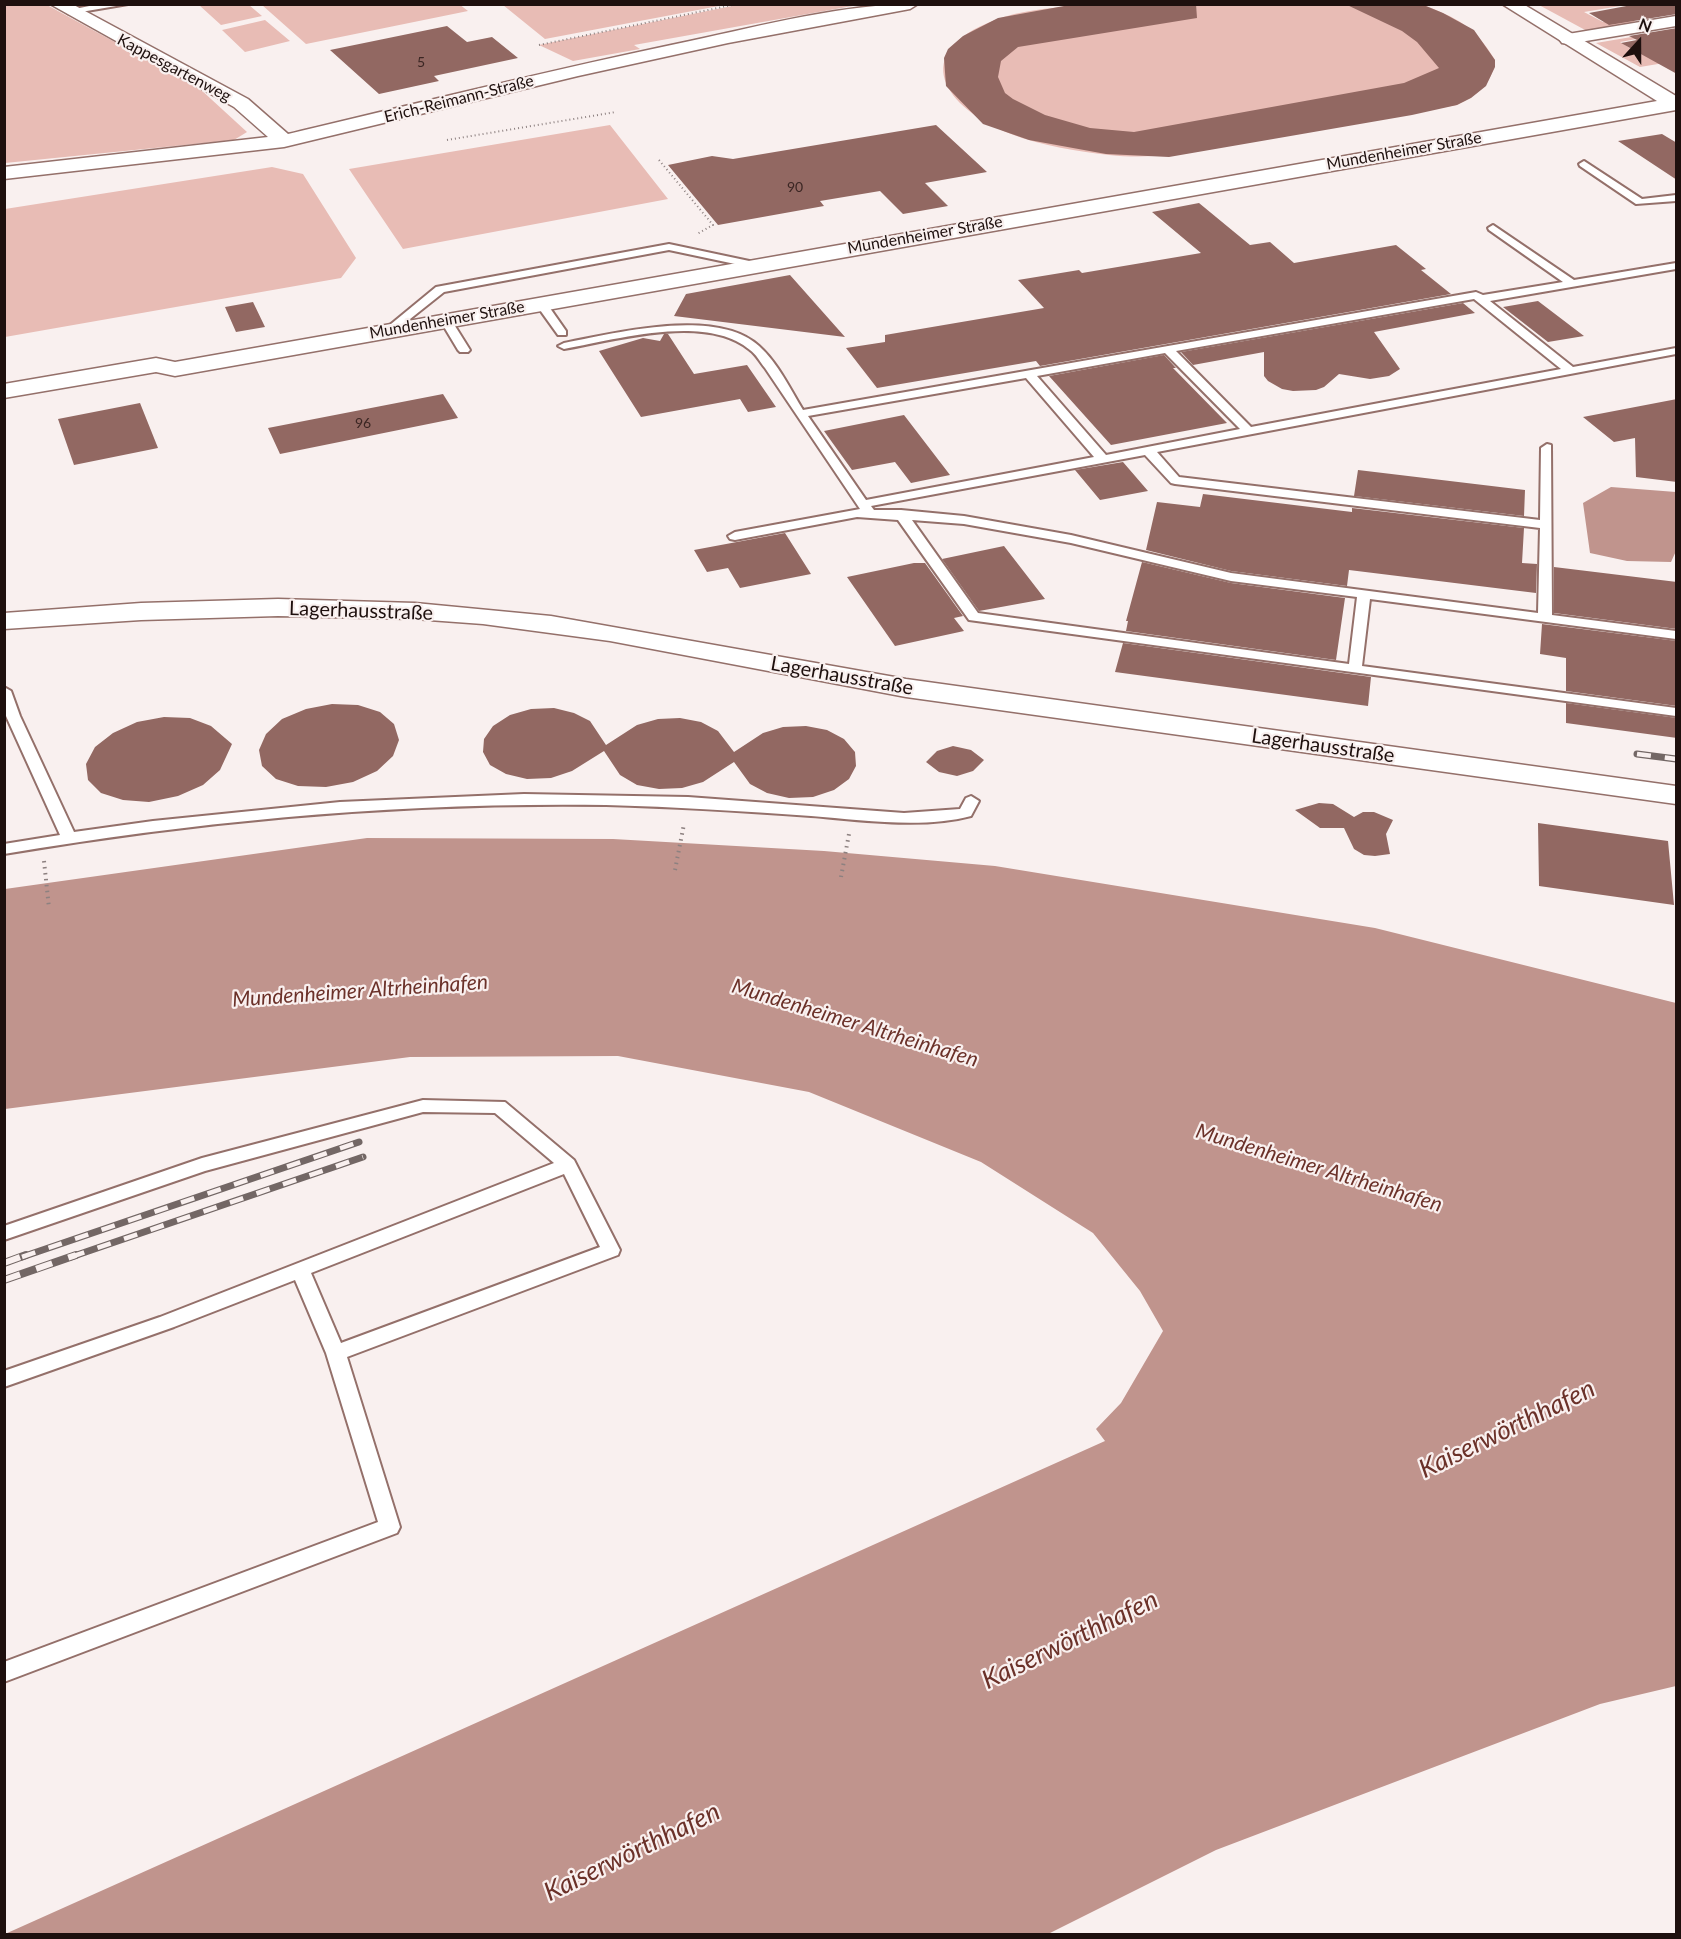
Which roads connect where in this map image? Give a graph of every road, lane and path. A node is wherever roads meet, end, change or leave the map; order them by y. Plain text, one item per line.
1 (124, 4) edge
2 (737, 4) edge
3 (910, 4) edge
4 (1509, 4) edge
5 (64, 8) edge
6 (1677, 21) edge
7 (1568, 39) junction
8 (539, 45) dead end
9 (1676, 104) edge
10 (616, 112) dead end
11 (447, 140) dead end
12 (284, 141) junction
13 (660, 160) dead end
14 (1584, 164) dead end
15 (4, 173) edge
16 (1677, 198) edge
17 (1493, 228) dead end
18 (693, 236) dead end
19 (754, 266) junction
20 (1677, 266) edge
21 (1573, 284) junction
22 (1481, 299) junction
23 (541, 303) junction
24 (446, 320) junction
25 (391, 329) junction
26 (562, 333) dead end
27 (564, 346) dead end
28 (1167, 349) junction
29 (464, 350) dead end
30 (1677, 351) edge
31 (175, 369) junction
32 (1571, 371) junction
33 (1029, 374) junction
34 (4, 391) edge
35 (4, 406) edge
36 (800, 414) junction
37 (1249, 432) junction
38 (1547, 448) dead end
39 (1149, 451) junction
40 (1103, 459) junction
41 (866, 509) junction
42 (901, 514) junction
43 (1546, 525) junction
44 (735, 536) dead end
45 (1364, 595) junction
46 (1545, 618) junction
47 (4, 621) edge
48 (1677, 636) edge
49 (1355, 669) junction
50 (4, 690) edge
51 (1677, 712) edge
52 (1677, 795) edge
53 (970, 801) dead end
54 (688, 802) junction
55 (853, 813) junction
56 (69, 838) junction
57 (42, 842) junction
58 (4, 849) edge
59 (675, 870) dead end
60 (841, 877) dead end
61 (49, 908) dead end
62 (568, 1165) junction
63 (4, 1233) edge
64 (300, 1270) junction
65 (336, 1353) junction
66 (4, 1379) edge
67 (4, 1672) edge

1 - 5 lane
2 - 8 path
3 - 12 street, Erich-Reimann-Straße
4 - 7 street
5 - 12 street, Kappesgartenweg
6 - 7 street
7 - 9 street
9 - 19 street, Mundenheimer Straße
10 - 11 path
12 - 15 street, Erich-Reimann-Straße
13 - 18 path
14 - 16 lane
17 - 21 lane
19 - 23 street, Mundenheimer Straße
19 - 25 lane
20 - 21 lane
21 - 22 lane
22 - 28 lane
22 - 32 lane
23 - 24 street, Mundenheimer Straße
23 - 26 lane
24 - 25 street, Mundenheimer Straße
24 - 29 lane
25 - 31 street, Mundenheimer Straße
27 - 36 lane
28 - 33 lane
28 - 37 lane
30 - 32 lane
31 - 34 street, Mundenheimer Straße
31 - 35 street, Mundenheimer Straße
32 - 37 lane
33 - 36 lane
33 - 40 lane
36 - 41 lane
37 - 39 lane
38 - 43 lane
39 - 40 lane
39 - 43 lane
40 - 41 lane
41 - 42 lane
41 - 44 lane
42 - 45 lane
42 - 49 lane
43 - 46 lane
45 - 46 lane
45 - 49 lane
46 - 48 lane
47 - 52 street, Lagerhausstraße
49 - 51 lane
50 - 56 lane
53 - 55 lane
54 - 55 lane
54 - 56 lane
54 - 59 path
55 - 60 path
56 - 57 lane
57 - 58 lane
57 - 61 path
62 - 63 lane
62 - 64 lane
62 - 65 lane
64 - 65 lane
64 - 66 lane
65 - 67 lane

